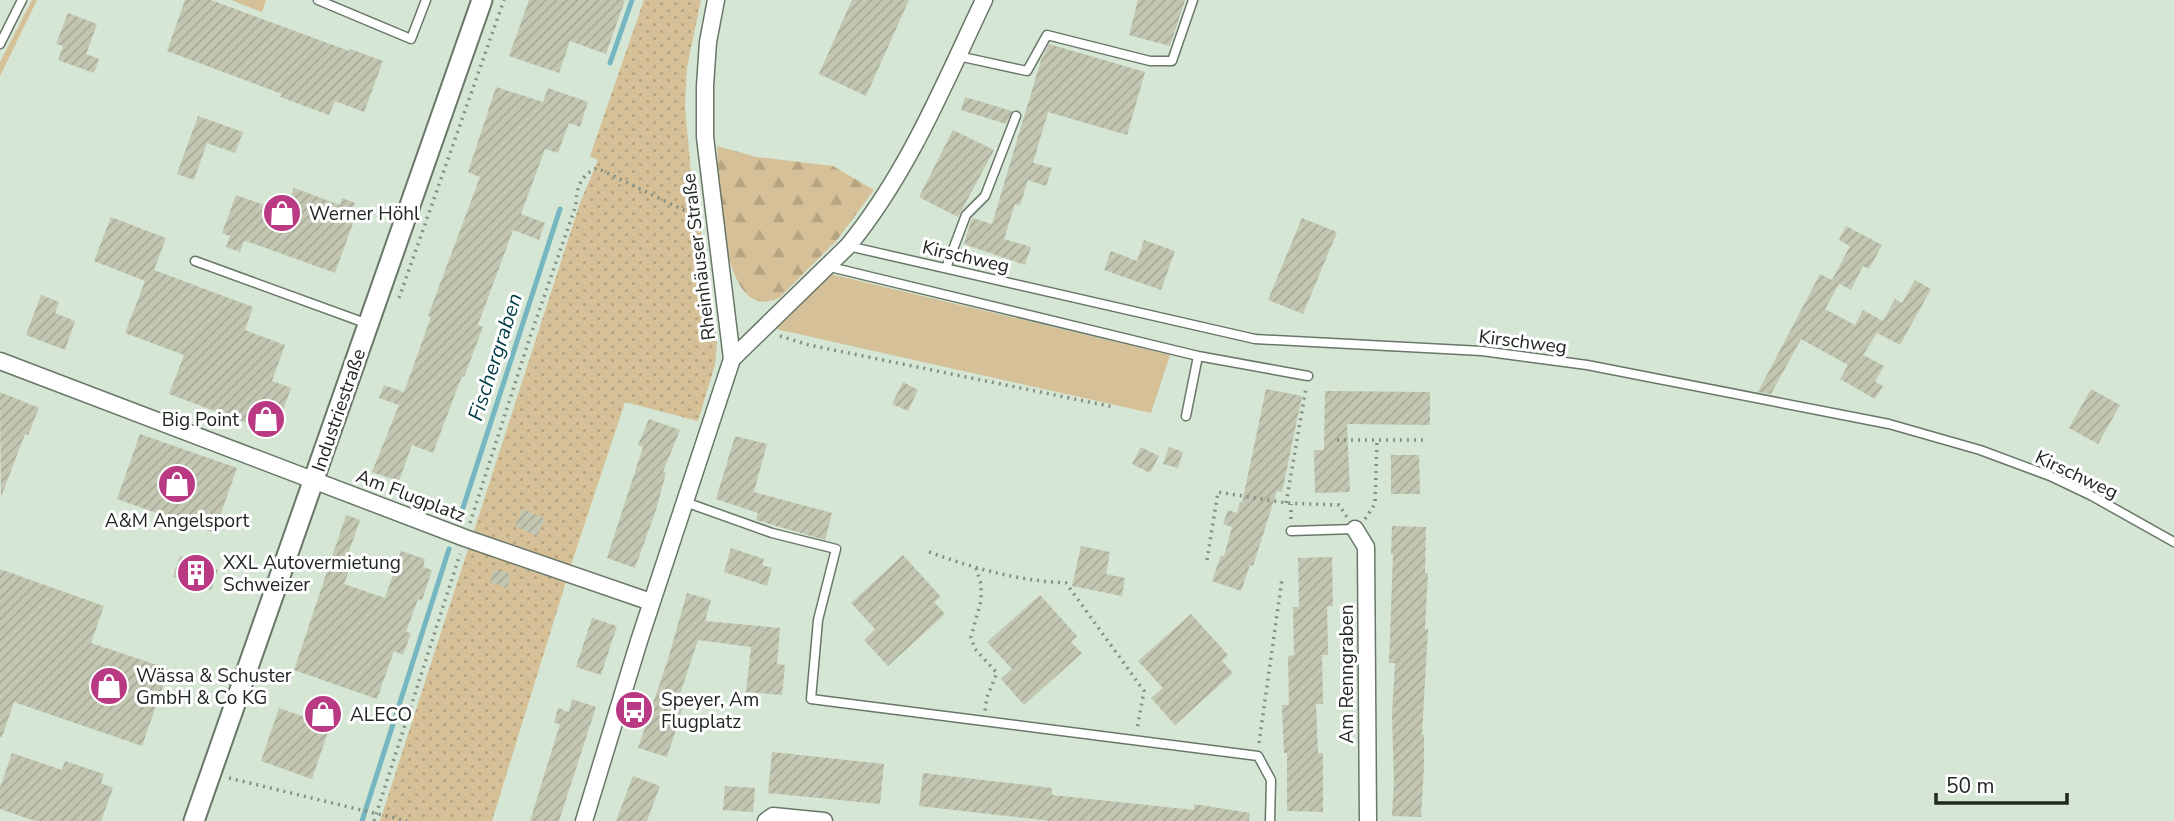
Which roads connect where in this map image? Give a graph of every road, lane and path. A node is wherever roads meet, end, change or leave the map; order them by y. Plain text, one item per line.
1 (22, 0) edge
2 (317, 0) edge
3 (426, 0) edge
4 (482, 0) edge
5 (716, 0) edge
6 (984, 0) edge
7 (1193, 0) edge
8 (0, 44) edge
9 (958, 56) junction
10 (1016, 116) dead end
11 (715, 225) junction
12 (848, 246) junction
13 (195, 261) dead end
14 (825, 266) junction
15 (946, 268) junction
16 (368, 324) junction
17 (761, 331) junction
18 (1198, 356) junction
19 (732, 359) junction
20 (0, 361) edge
21 (1308, 376) joint
22 (1114, 407) dead end
23 (1185, 416) dead end
24 (1337, 440) dead end
25 (1377, 440) junction
26 (1423, 440) dead end
27 (313, 480) junction
28 (685, 502) junction
29 (1286, 503) junction
30 (1355, 529) junction
31 (1291, 531) dead end
32 (465, 538) junction
33 (2174, 542) edge
34 (929, 552) dead end
35 (1207, 559) dead end
36 (976, 568) junction
37 (1282, 579) dead end
38 (651, 602) junction
39 (984, 715) dead end
40 (1136, 735) dead end
41 (1258, 756) junction
42 (211, 774) junction
43 (374, 813) junction
44 (769, 818) edge
45 (194, 821) edge
46 (374, 821) edge
47 (407, 821) edge
48 (584, 821) edge
49 (824, 821) edge
50 (1270, 821) edge
51 (1368, 821) edge

1 - 8 lane
2 - 3 lane
4 - 16 street, Industriestraße
5 - 11 street, Rheinhäuser Straße
6 - 9 street
7 - 9 lane
9 - 12 street
10 - 15 lane
11 - 19 street, Rheinhäuser Straße
11 - 32 path
12 - 14 street
12 - 15 lane, Kirschweg
13 - 16 lane
14 - 17 street
14 - 18 lane
15 - 33 lane, Kirschweg
16 - 27 street, Industriestraße
17 - 19 street
17 - 22 path
18 - 21 lane
18 - 23 lane
19 - 28 street, Rheinhäuser Straße
20 - 27 street, Am Flugplatz
21 - 29 path
24 - 25 path
25 - 26 path
25 - 30 path
27 - 32 street, Am Flugplatz
27 - 42 street, Industriestraße
28 - 38 street, Rheinhäuser Straße
28 - 41 lane
29 - 30 path
29 - 35 path
30 - 31 lane
30 - 51 street, Am Renngraben
32 - 38 street, Am Flugplatz
32 - 43 path
34 - 36 path
36 - 39 path
36 - 40 path
37 - 41 path
38 - 48 street, Rheinhäuser Straße
41 - 50 lane
42 - 43 path
42 - 45 street, Industriestraße
43 - 46 path
43 - 47 path
44 - 49 street

